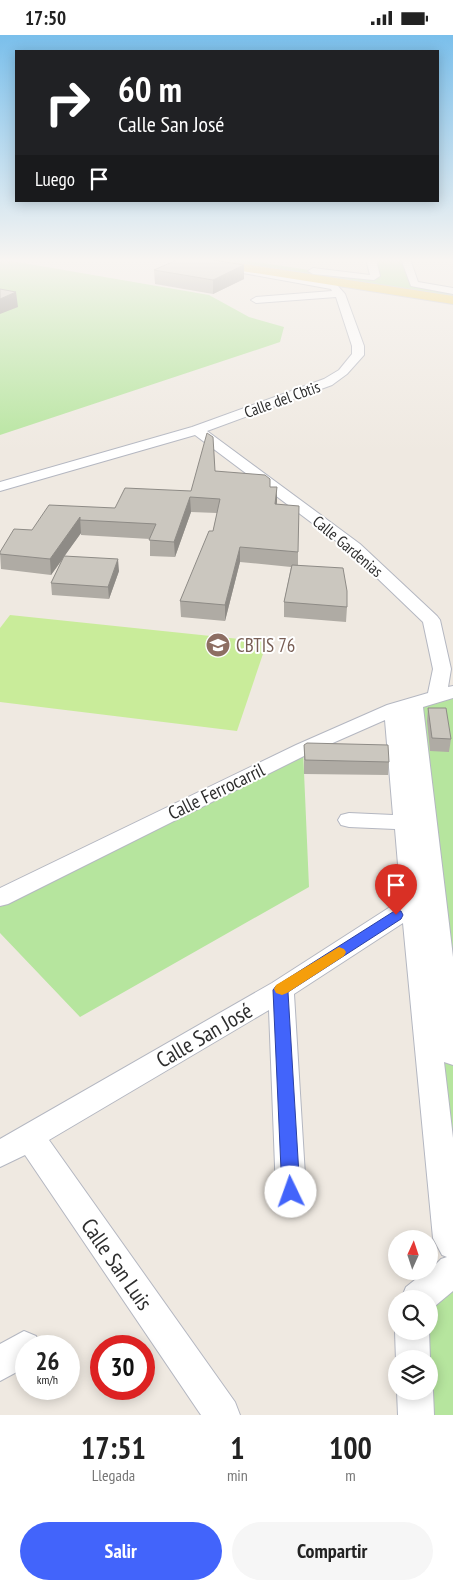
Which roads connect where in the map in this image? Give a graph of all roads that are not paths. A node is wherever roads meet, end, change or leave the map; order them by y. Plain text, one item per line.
1 (350, 323) edge
2 (197, 430) junction
3 (0, 487) edge
4 (445, 694) edge
5 (404, 707) junction
6 (349, 820) dead end
7 (416, 823) junction
8 (0, 898) edge
9 (423, 903) junction
10 (281, 990) junction
11 (453, 1054) edge
12 (30, 1137) junction
13 (0, 1154) edge
14 (291, 1192) dead end
15 (453, 1244) edge
16 (453, 1270) edge
17 (429, 1290) edge
18 (415, 1400) edge
19 (222, 1415) edge
20 (416, 1415) edge

1 - 2 street, Calle del Cbtis
2 - 3 street, Calle del Cbtis
2 - 4 street, Calle Gardenias
4 - 5 street, Calle Ferrocarril
5 - 7 street
5 - 8 street, Calle Ferrocarril
6 - 7 street
7 - 9 street
9 - 10 street, Calle San José
9 - 11 street
9 - 15 street
10 - 12 street, Calle San José
10 - 14 street
12 - 13 street, Calle San José
12 - 19 street, Calle San Luis
16 - 17 street
18 - 20 street

